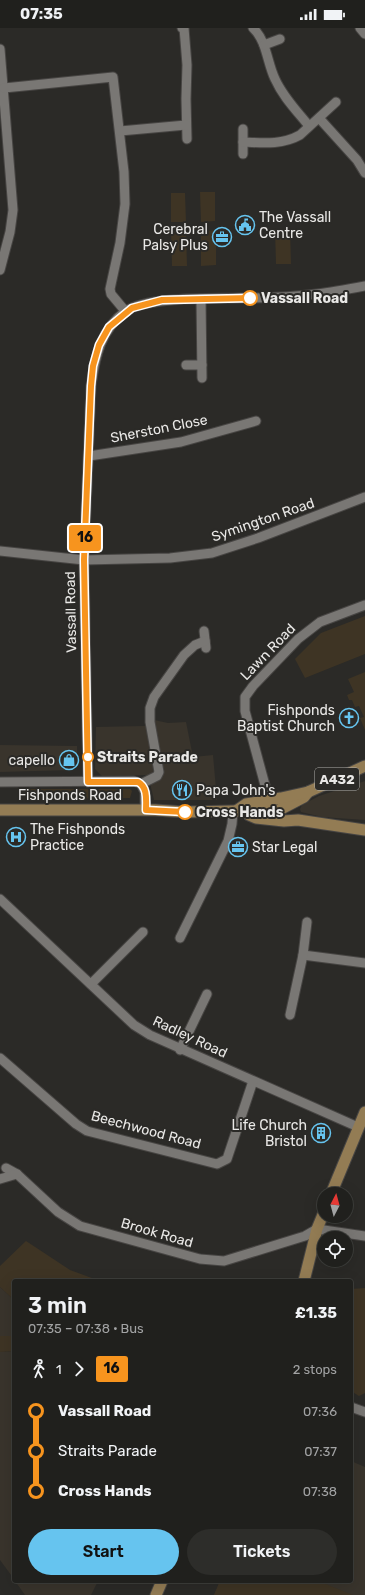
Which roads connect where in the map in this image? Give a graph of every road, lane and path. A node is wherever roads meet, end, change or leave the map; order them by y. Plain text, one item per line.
1 (182, 28) edge
2 (253, 28) edge
3 (360, 28) edge
4 (365, 34) edge
5 (280, 39) dead end
6 (264, 45) junction
7 (0, 49) edge
8 (4, 88) junction
9 (336, 102) dead end
10 (319, 118) junction
11 (186, 125) junction
12 (309, 126) junction
13 (243, 129) dead end
14 (120, 131) junction
15 (187, 139) dead end
16 (244, 142) junction
17 (243, 154) dead end
18 (4, 159) edge
19 (365, 173) edge
20 (0, 270) edge
21 (365, 286) edge
22 (200, 299) junction
23 (126, 312) junction
24 (186, 365) dead end
25 (202, 365) junction
26 (202, 378) dead end
27 (256, 421) dead end
28 (89, 456) junction
29 (365, 497) edge
30 (0, 551) edge
31 (84, 560) junction
32 (365, 605) edge
33 (204, 631) dead end
34 (365, 766) edge
35 (0, 782) edge
36 (88, 782) junction
37 (141, 784) junction
38 (308, 792) junction
39 (269, 800) junction
40 (0, 810) edge
41 (146, 810) junction
42 (279, 810) junction
43 (237, 811) junction
44 (298, 820) junction
45 (365, 830) edge
46 (0, 899) edge
47 (307, 922) dead end
48 (143, 932) dead end
49 (180, 938) dead end
50 (303, 955) junction
51 (365, 963) edge
52 (91, 984) junction
53 (207, 994) dead end
54 (290, 1015) dead end
55 (180, 1050) junction
56 (0, 1058) edge
57 (253, 1081) junction
58 (365, 1112) edge
59 (358, 1127) junction
60 (6, 1168) dead end
61 (18, 1174) junction
62 (0, 1179) edge
63 (334, 1187) edge
64 (319, 1223) edge
65 (317, 1229) junction
66 (365, 1236) edge
67 (304, 1279) edge
68 (353, 1409) edge
69 (365, 1412) edge
70 (161, 1583) edge
71 (156, 1595) edge

1 - 11 street
2 - 6 street
3 - 4 street
5 - 6 street
6 - 12 street
7 - 8 street
8 - 14 street
8 - 18 street
9 - 10 street
10 - 12 street
10 - 19 street
11 - 14 street
11 - 15 street
12 - 16 street
13 - 16 street
14 - 23 street
16 - 17 street
18 - 20 street
21 - 22 street, Vassall Road
22 - 23 street, Vassall Road
22 - 25 street
23 - 28 street, Vassall Road
24 - 25 street
25 - 26 street
27 - 28 street, Sherston Close
28 - 31 street, Vassall Road
29 - 31 street, Symington Road
30 - 31 street, Symington Road
31 - 36 street, Vassall Road
32 - 39 street, Lawn Road
33 - 37 street
34 - 38 main road, A432
35 - 36 street
36 - 37 street
37 - 41 street
38 - 39 main road, A432
38 - 42 main road, A432
39 - 43 main road, Fishponds Road / A432
40 - 41 main road, Fishponds Road / A432
41 - 43 main road, Fishponds Road / A432
42 - 43 main road, Fishponds Road / A432
42 - 44 main road
43 - 44 main road
43 - 49 street
44 - 45 main road
46 - 52 street, Radley Road
47 - 50 street
48 - 52 street
50 - 51 street
50 - 54 street
52 - 55 street, Radley Road
53 - 55 street
55 - 57 street, Radley Road
56 - 57 street, Beechwood Road
57 - 59 street, Radley Road
58 - 59 main road
59 - 63 main road
60 - 61 street, Brook Road
61 - 62 street
61 - 65 street, Brook Road
64 - 65 main road
65 - 66 street
65 - 67 main road
68 - 69 street
70 - 71 main road

